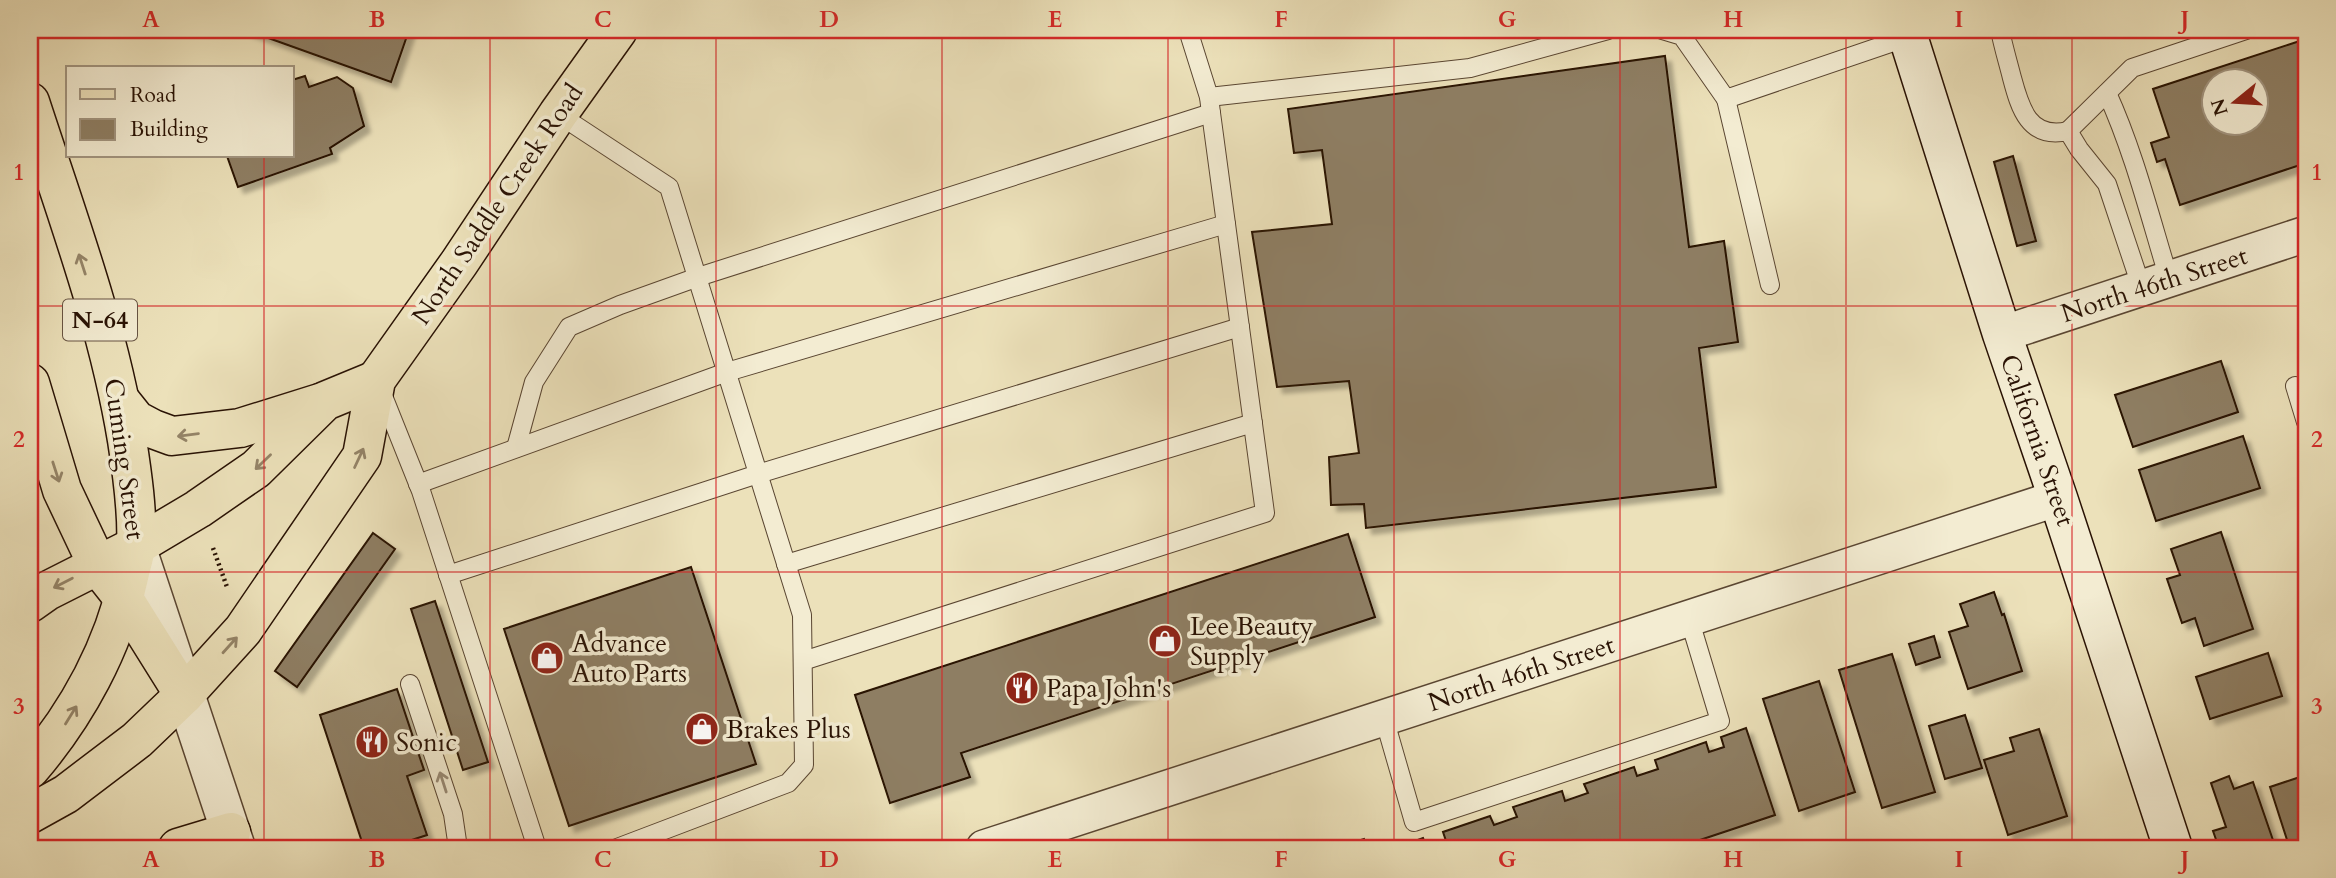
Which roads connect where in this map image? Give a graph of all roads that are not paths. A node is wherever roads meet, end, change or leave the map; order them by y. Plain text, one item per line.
1 (618, 30) edge
2 (1188, 30) edge
3 (1608, 30) edge
4 (1662, 30) edge
5 (2000, 30) edge
6 (2246, 30) edge
7 (1907, 33) edge
8 (2107, 93) junction
9 (1726, 99) junction
10 (30, 102) edge
11 (1210, 105) junction
12 (558, 114) junction
13 (2068, 131) junction
14 (1226, 224) junction
15 (2306, 234) edge
16 (698, 277) junction
17 (2155, 284) junction
18 (1770, 285) dead end
19 (1240, 327) junction
20 (2002, 334) junction
21 (727, 372) junction
22 (376, 380) junction
23 (30, 383) edge
24 (2295, 386) dead end
25 (120, 400) junction
26 (325, 401) junction
27 (2306, 422) edge
28 (1253, 423) junction
29 (516, 449) junction
30 (758, 474) junction
31 (418, 484) junction
32 (2058, 498) junction
33 (136, 546) junction
34 (786, 564) junction
35 (98, 566) junction
36 (448, 575) junction
37 (124, 599) junction
38 (30, 603) edge
39 (1689, 618) junction
40 (803, 661) junction
41 (410, 684) dead end
42 (184, 695) junction
43 (1384, 718) junction
44 (30, 769) edge
45 (30, 814) edge
46 (233, 840) edge
47 (178, 848) edge
48 (458, 848) edge
49 (537, 848) edge
50 (617, 848) edge
51 (984, 848) edge
52 (2173, 848) edge

1 - 12 main road, North Saddle Creek Road
2 - 11 lane
3 - 11 lane
4 - 9 lane
5 - 13 lane
6 - 8 lane
7 - 9 lane
7 - 20 main road, California Street
8 - 13 lane
8 - 17 lane
9 - 18 lane
25 -> 10 main road, Cuming Street / N-64
11 - 14 lane
11 - 16 lane
12 - 16 lane
12 - 22 main road, North Saddle Creek Road
13 - 17 lane
14 - 19 lane
14 - 21 lane
15 - 17 street, North 46th Street
16 - 21 lane
16 - 29 lane
17 - 20 street, North 46th Street
19 - 28 lane
19 - 30 lane
20 - 32 main road, California Street
21 - 29 lane
21 - 30 lane
22 - 26 main road
22 - 31 lane
42 -> 22 main road, North Saddle Creek Road
23 -> 35 main road, Cuming Street
24 - 27 lane
26 -> 25 main road
25 - 33 main road, Cuming Street / N-64
26 -> 33 main road
28 - 34 lane
28 - 40 lane
29 - 31 lane
30 - 34 lane
30 - 36 lane
31 - 36 lane
32 - 39 street, North 46th Street
32 - 52 main road, California Street
33 - 35 main road
33 - 37 main road, N-64
33 - 42 main road, Cuming Street
34 - 40 lane
35 - 37 main road, Cuming Street
35 -> 38 main road
36 - 49 lane
37 - 42 main road, Cuming Street
44 -> 37 main road, N-64
39 - 43 street, North 46th Street
39 - 43 lane
40 - 50 lane
48 -> 41 lane
42 - 45 main road, North Saddle Creek Road
42 - 46 main road, Cuming Street
43 - 51 street, North 46th Street
46 - 47 main road

